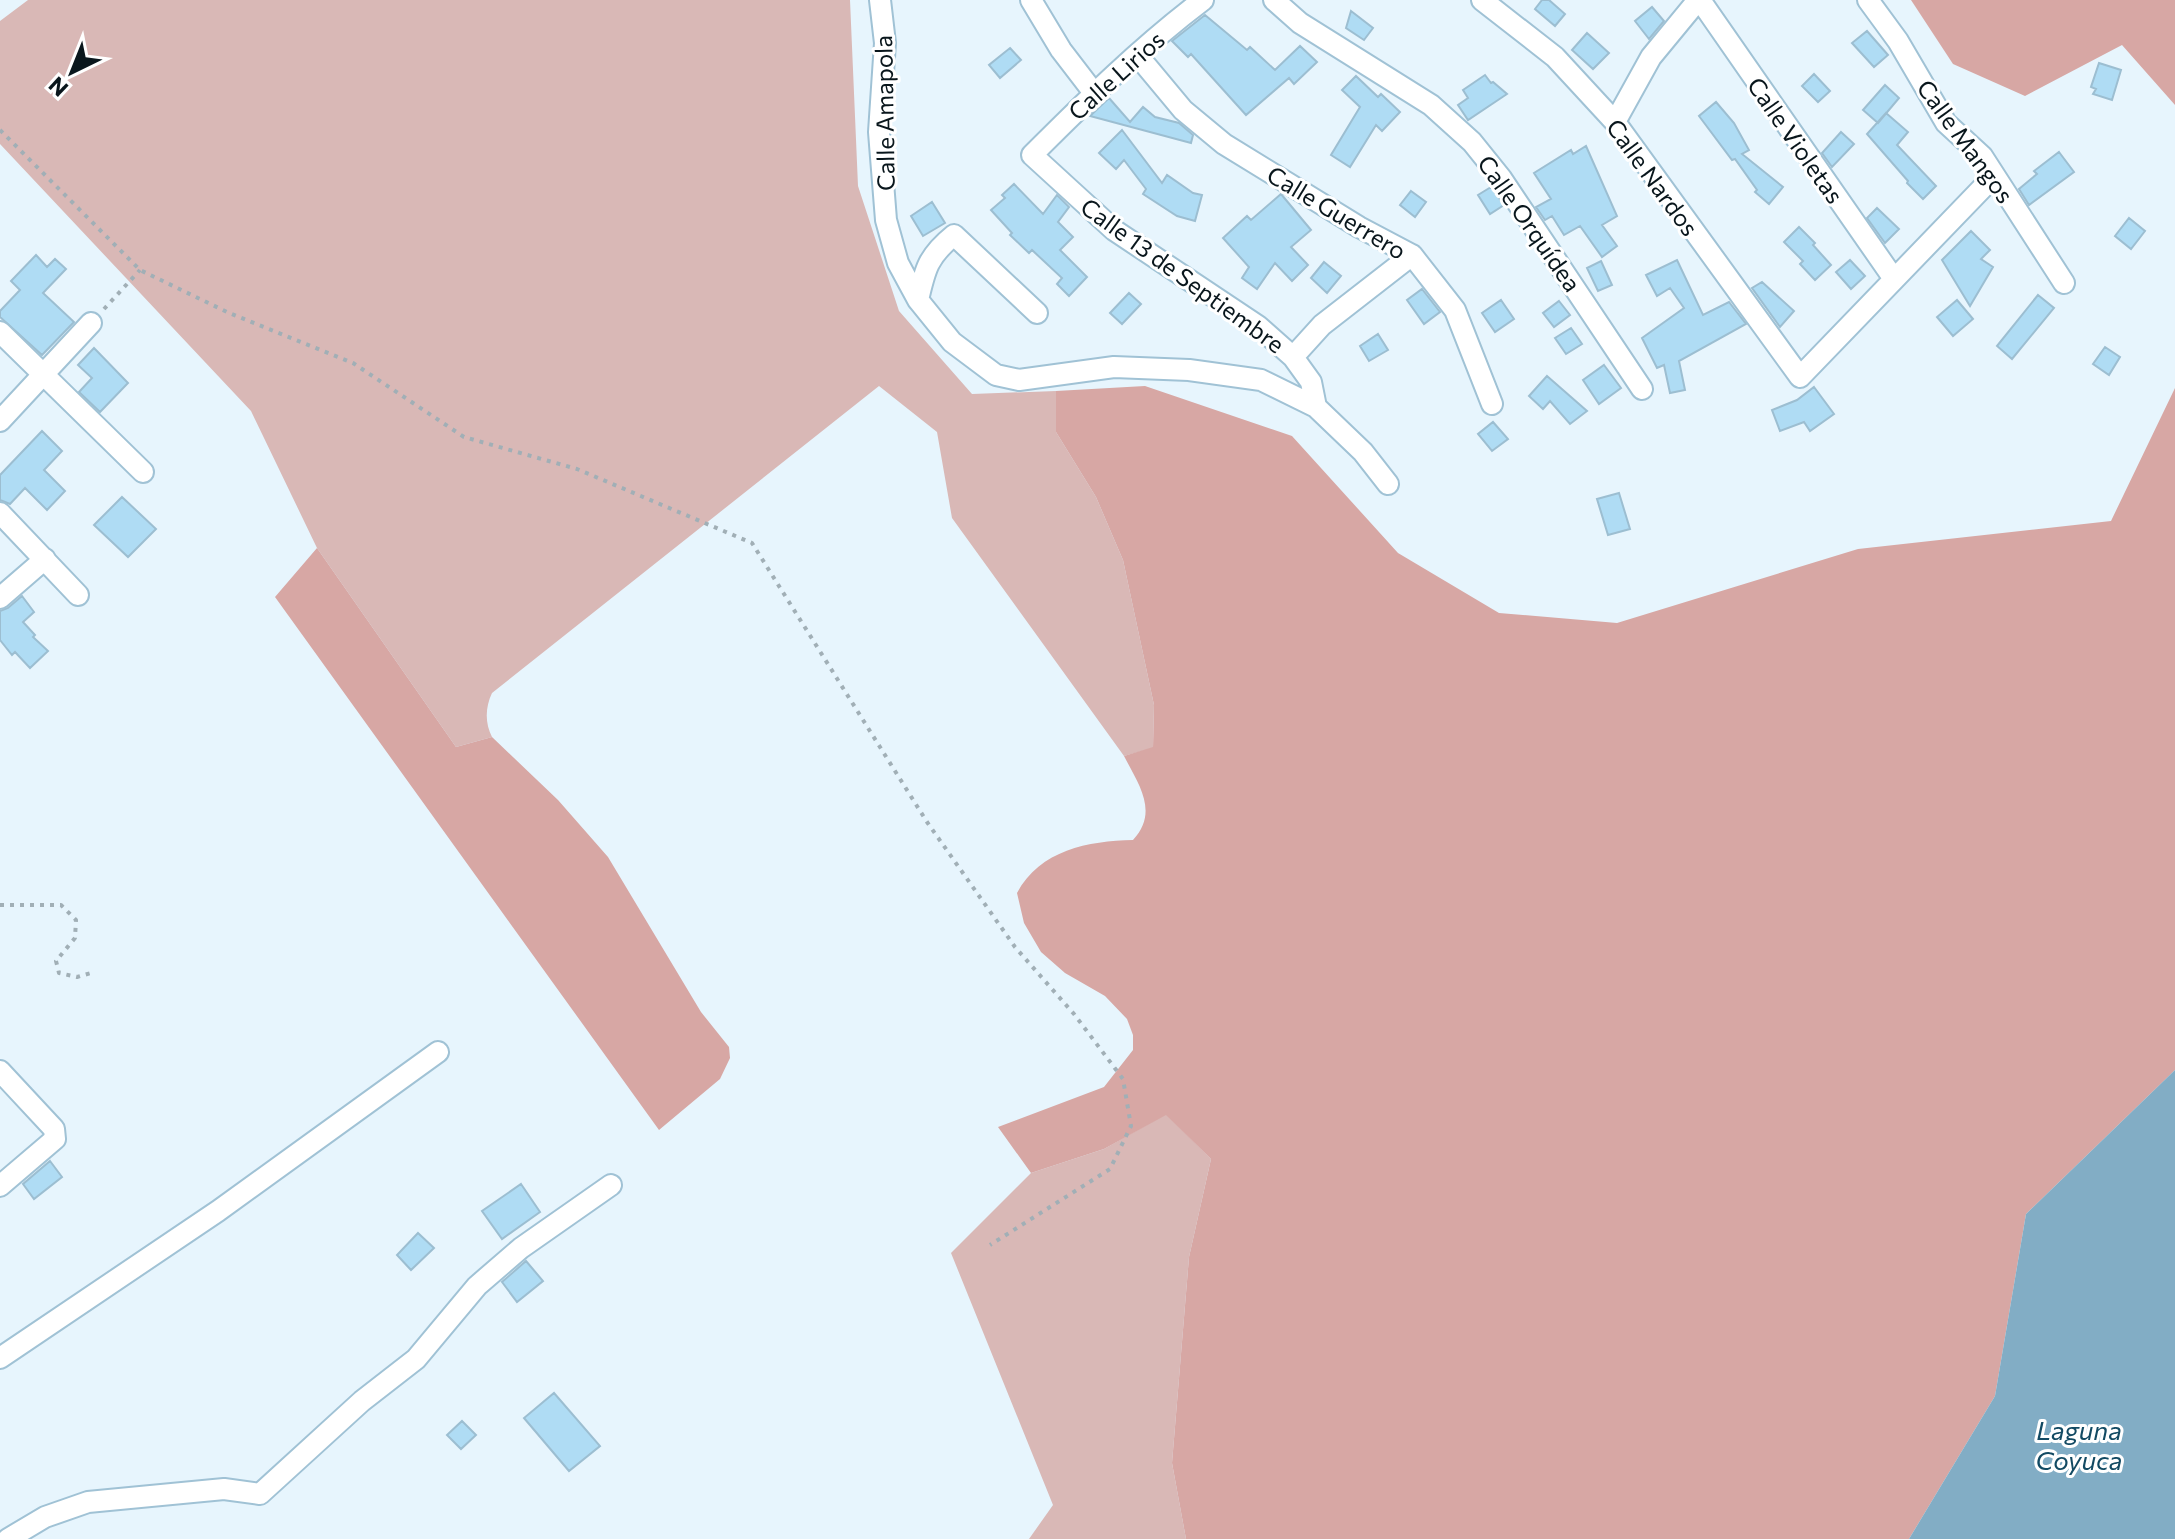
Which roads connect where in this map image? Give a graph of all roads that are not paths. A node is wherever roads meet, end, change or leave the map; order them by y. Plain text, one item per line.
1 (880, 0) edge
2 (1031, 0) edge
3 (1203, 0) edge
4 (1274, 0) edge
5 (1482, 0) edge
6 (1699, 0) edge
7 (1868, 0) edge
8 (1138, 56) junction
9 (1094, 93) junction
10 (1615, 122) junction
11 (1032, 155) joint
12 (1993, 177) junction
13 (1412, 255) junction
14 (1894, 279) junction
15 (2064, 283) dead end
16 (918, 300) junction
17 (1037, 313) dead end
18 (91, 323) road end
19 (0, 332) edge
20 (1293, 357) junction
21 (44, 374) junction
22 (1642, 389) dead end
23 (1492, 404) dead end
24 (1316, 407) junction
25 (0, 421) edge
26 (143, 472) dead end
27 (1388, 484) dead end
28 (0, 513) edge
29 (45, 559) junction
30 (78, 595) dead end
31 (0, 598) edge
32 (438, 1052) dead end
33 (0, 1071) edge
34 (611, 1185) dead end
35 (0, 1186) edge
36 (0, 1358) edge
37 (8, 1539) edge

1 - 16 street, Calle Amapola
2 - 9 street
3 - 8 street, Calle Lirios
4 - 22 street, Calle Orquídea
5 - 10 street, Calle Nardos
6 - 10 street
6 - 14 street, Calle Violetas
7 - 12 street, Calle Mangos
8 - 9 street, Calle Lirios
8 - 13 street, Calle Guerrero
9 - 11 street, Calle Lirios
10 - 14 street, Calle Nardos
11 - 20 street, Calle 13 de Septiembre
12 - 14 street
12 - 15 street, Calle Mangos
13 - 20 street
13 - 23 street, Calle Guerrero
16 - 17 street
16 - 24 street, Calle Amapola
18 - 21 street
19 - 21 street
20 - 24 street, Calle 13 de Septiembre
21 - 25 street
21 - 26 street
24 - 27 street, Calle Amapola
28 - 29 street
29 - 30 street
29 - 31 street
32 - 36 street
33 - 35 street
34 - 37 street

